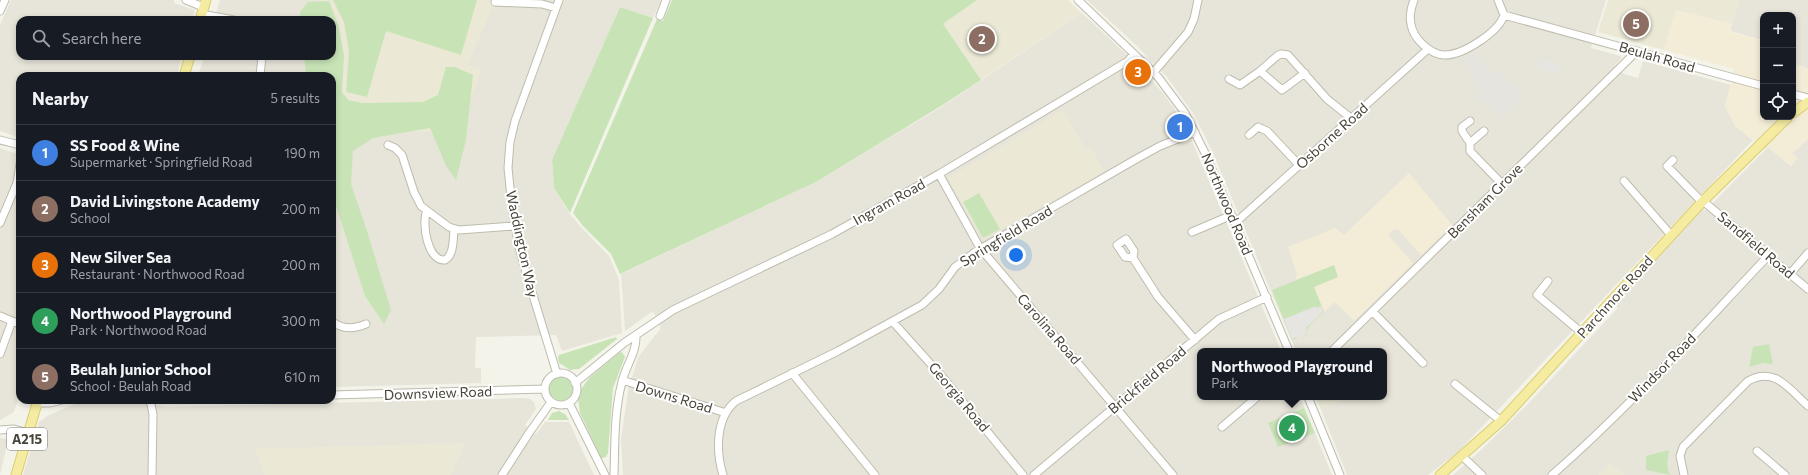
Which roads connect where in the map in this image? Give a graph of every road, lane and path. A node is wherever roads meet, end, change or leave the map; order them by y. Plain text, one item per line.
1 (5, 0) edge
2 (186, 0) edge
3 (559, 0) edge
4 (666, 0) edge
5 (1078, 0) edge
6 (1198, 0) edge
7 (1414, 0) edge
8 (1498, 0) edge
9 (496, 2) dead end
10 (556, 8) junction
11 (203, 10) edge
12 (0, 11) edge
13 (1504, 15) junction
14 (222, 16) edge
15 (660, 16) dead end
16 (1428, 49) junction
17 (1637, 52) junction
18 (1133, 55) junction
19 (189, 60) edge
20 (262, 60) edge
21 (1260, 71) junction
22 (185, 72) edge
23 (260, 72) edge
24 (1153, 73) junction
25 (1305, 74) junction
26 (1229, 79) dead end
27 (1760, 85) edge
28 (1796, 95) edge
29 (1808, 98) edge
30 (1808, 102) edge
31 (1796, 111) edge
32 (1352, 119) junction
33 (1785, 120) edge
34 (1470, 121) dead end
35 (1484, 131) dead end
36 (1195, 132) junction
37 (1249, 135) dead end
38 (0, 140) edge
39 (1470, 143) junction
40 (16, 144) edge
41 (388, 145) dead end
42 (1673, 160) dead end
43 (1300, 166) junction
44 (939, 174) junction
45 (1624, 181) dead end
46 (1502, 184) junction
47 (16, 185) edge
48 (1702, 201) junction
49 (428, 211) junction
50 (1232, 215) junction
51 (0, 223) edge
52 (1235, 223) junction
53 (515, 226) junction
54 (454, 230) junction
55 (1192, 232) dead end
56 (1671, 235) junction
57 (980, 248) junction
58 (1808, 253) edge
59 (1768, 256) junction
60 (1133, 258) dead end
61 (1790, 274) junction
62 (1548, 281) dead end
63 (1808, 289) edge
64 (1267, 297) junction
65 (1373, 312) junction
66 (0, 316) edge
67 (12, 321) junction
68 (16, 322) edge
69 (893, 322) junction
70 (336, 324) edge
71 (366, 324) dead end
72 (1582, 333) junction
73 (636, 334) junction
74 (1194, 340) junction
75 (1288, 348) edge
76 (1335, 348) edge
77 (0, 354) edge
78 (1423, 363) dead end
79 (792, 373) junction
80 (557, 374) junction
81 (622, 380) junction
82 (575, 382) junction
83 (1455, 384) dead end
84 (545, 389) junction
85 (336, 395) edge
86 (1254, 400) edge
87 (1309, 400) edge
88 (551, 402) junction
89 (569, 403) junction
90 (37, 404) edge
91 (151, 404) edge
92 (1115, 406) junction
93 (1808, 406) edge
94 (726, 413) junction
95 (1501, 421) junction
96 (1222, 427) dead end
97 (0, 430) edge
98 (28, 433) junction
99 (1757, 451) dead end
100 (1462, 456) junction
101 (16, 475) edge
102 (152, 475) edge
103 (502, 475) edge
104 (605, 475) edge
105 (614, 475) edge
106 (723, 475) edge
107 (875, 475) edge
108 (1023, 475) edge
109 (1034, 475) edge
110 (1173, 475) edge
111 (1340, 475) edge
112 (1440, 475) edge
113 (1482, 475) edge
114 (1552, 475) edge
115 (1684, 475) edge
116 (1785, 475) edge

1 - 12 street
2 - 11 street
3 - 10 street, Waddington Way
4 - 15 street
5 - 18 street, Northwood Road
6 - 24 street
7 - 16 street
8 - 13 street
9 - 10 street
10 - 53 street, Waddington Way
11 - 14 street
13 - 16 street
13 - 17 street, Beulah Road
16 - 32 street, Osborne Road
17 - 27 street, Beulah Road
17 - 46 street, Bensham Grove
18 - 24 street, Northwood Road
18 - 44 street, Ingram Road
19 - 22 main road
20 - 23 street
21 - 25 street
21 - 25 street
21 - 26 street
24 - 36 street, Northwood Road
25 - 32 street
28 - 29 street
30 - 31 main road
32 - 43 street, Osborne Road
33 - 48 main road, Parchmore Road
34 - 39 street
35 - 39 street
36 - 50 street, Northwood Road
36 - 57 street, Springfield Road
37 - 43 street
38 - 40 street
39 - 46 street
41 - 49 street
42 - 48 street, Sandfield Road
43 - 52 street, Osborne Road
44 - 57 street, Carolina Road
44 - 73 street, Ingram Road
45 - 56 street
46 - 65 street, Bensham Grove
47 - 51 street
48 - 56 main road, Parchmore Road
48 - 59 street, Sandfield Road
49 - 54 street
49 - 54 street
50 - 52 street, Northwood Road
50 - 55 street
52 - 64 street, Northwood Road
53 - 54 street
53 - 80 street, Waddington Way
56 - 72 main road, Parchmore Road
57 - 69 street, Springfield Road
57 - 92 street, Carolina Road
58 - 61 street
59 - 61 street, Sandfield Road
59 - 114 street, Windsor Road
60 - 74 street
61 - 63 street, Sandfield Road
62 - 72 street
64 - 74 street, Brickfield Road
64 - 75 street, Northwood Road
65 - 76 street, Bensham Grove
65 - 78 street
66 - 67 street
67 - 68 street
67 - 77 street
69 - 79 street, Springfield Road
69 - 108 street, Georgia Road
70 - 71 street
72 - 95 main road, Parchmore Road
73 - 81 street
73 - 82 street, Ingram Road
74 - 92 street, Brickfield Road
79 - 94 street, Springfield Road
79 - 107 street
80 - 82 street
80 - 84 street
81 - 94 street, Downs Road
81 - 105 street
82 - 89 street
83 - 95 street
84 - 85 street, Downsview Road
84 - 88 street
86 - 96 street
87 - 111 street
88 - 89 street
88 - 103 street
89 - 104 street
90 - 98 main road, A215
91 - 102 street
92 - 109 street, Brickfield Road
92 - 110 street, Carolina Road
93 - 115 street
94 - 106 street
95 - 100 main road, Parchmore Road
97 - 98 street
98 - 101 main road, A215
99 - 116 street
100 - 112 main road, Parchmore Road
100 - 113 street

